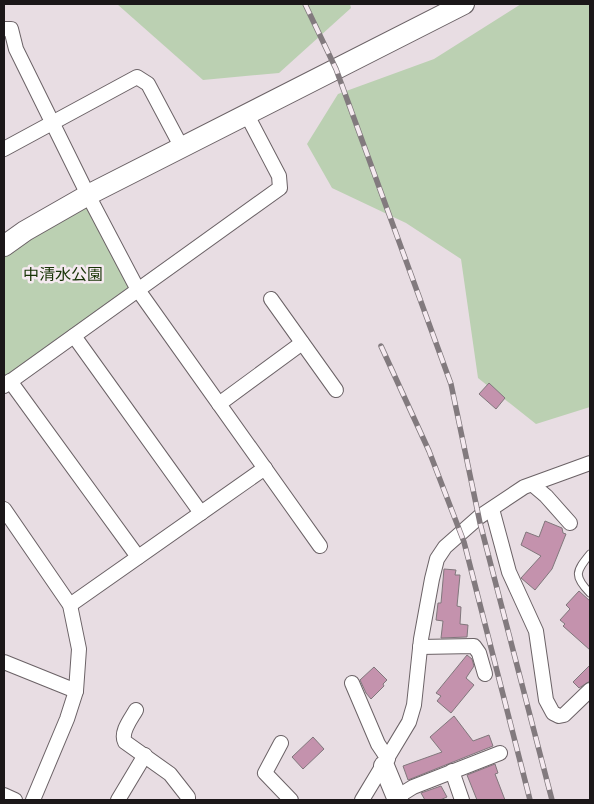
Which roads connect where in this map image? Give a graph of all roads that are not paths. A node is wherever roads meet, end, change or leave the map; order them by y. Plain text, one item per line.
1 (464, 4) edge
2 (4, 28) edge
3 (10, 53) edge
4 (247, 115) junction
5 (53, 123) junction
6 (182, 148) junction
7 (4, 149) edge
8 (88, 196) junction
9 (4, 246) edge
10 (138, 290) junction
11 (271, 299) dead end
12 (74, 336) junction
13 (302, 343) junction
14 (7, 383) edge
15 (336, 390) dead end
16 (219, 404) junction
17 (590, 463) edge
18 (265, 468) junction
19 (533, 485) junction
20 (4, 509) edge
21 (492, 509) junction
22 (202, 513) junction
23 (570, 524) dead end
24 (320, 546) dead end
25 (590, 554) edge
26 (138, 557) junction
27 (590, 593) edge
28 (70, 605) junction
29 (420, 647) junction
30 (4, 662) edge
31 (486, 674) dead end
32 (352, 684) dead end
33 (590, 690) edge
34 (76, 691) junction
35 (136, 710) dead end
36 (281, 743) dead end
37 (500, 753) dead end
38 (146, 755) junction
39 (386, 763) junction
40 (452, 771) junction
41 (4, 795) edge
42 (398, 799) edge
43 (15, 800) edge
44 (33, 800) edge
45 (118, 800) edge
46 (188, 800) edge
47 (291, 800) edge
48 (362, 800) edge
49 (462, 800) edge

1 - 4 street
2 - 3 street
3 - 5 street
4 - 6 street
4 - 10 street
5 - 6 street
5 - 7 street
5 - 8 street
6 - 8 street
8 - 9 street
8 - 10 street
10 - 12 street
10 - 16 street
11 - 13 street
12 - 14 street
12 - 22 street
13 - 15 street
13 - 16 street
14 - 26 street
16 - 18 street
17 - 19 street
18 - 22 street
18 - 24 street
19 - 21 street
19 - 23 street
20 - 28 street
21 - 29 street
21 - 33 street
22 - 26 street
25 - 27 lane
26 - 28 street
28 - 34 street
29 - 31 street
29 - 39 street
30 - 34 street
32 - 39 street
34 - 44 street
35 - 38 street
36 - 47 street
37 - 40 street
38 - 45 street
38 - 46 street
39 - 42 street
39 - 48 street
40 - 42 street
40 - 49 street
41 - 43 street

